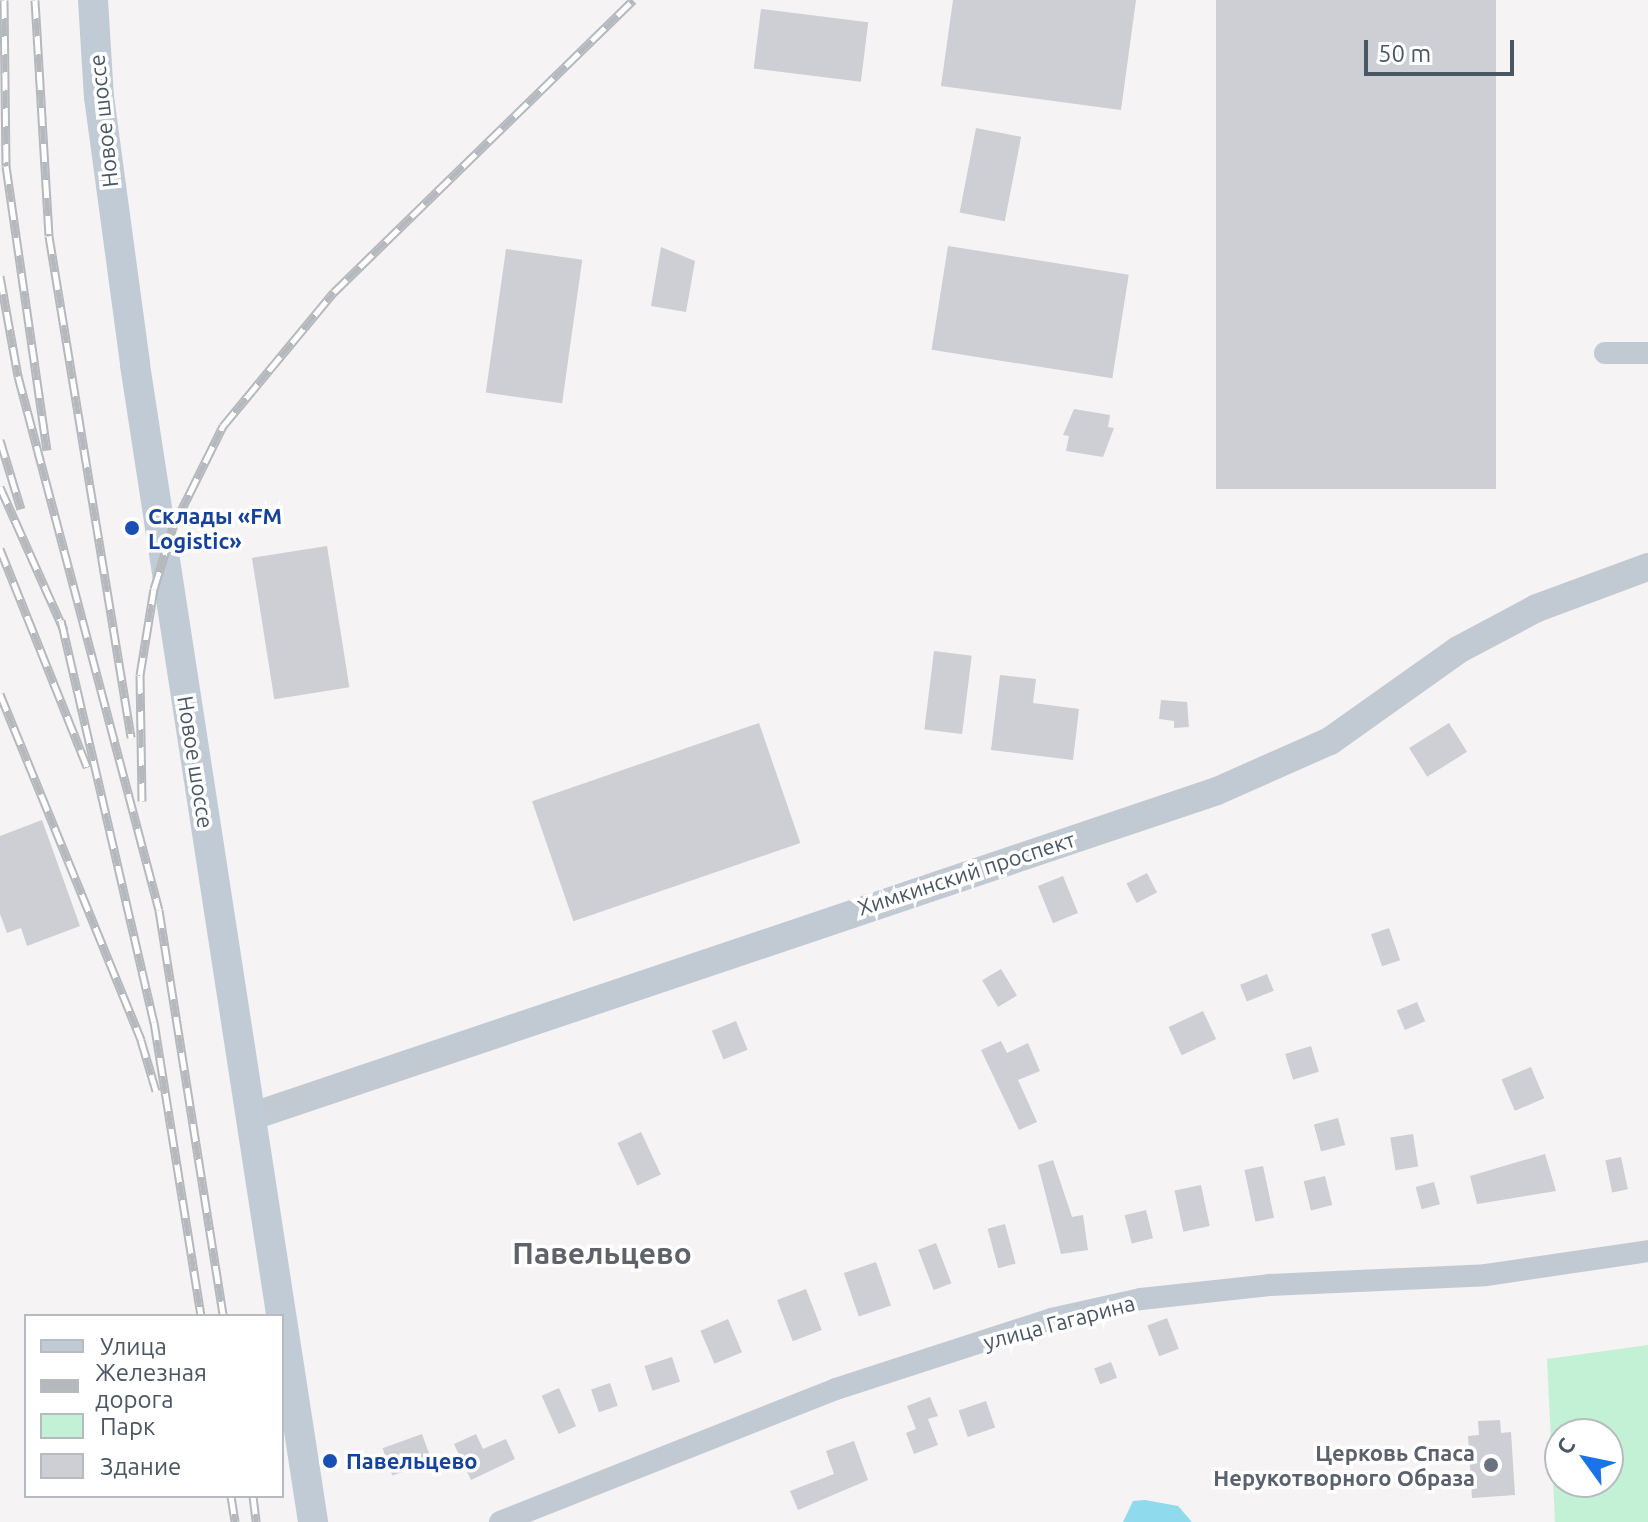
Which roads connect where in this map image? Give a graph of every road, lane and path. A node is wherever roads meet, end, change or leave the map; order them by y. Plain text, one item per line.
1 (93, 0) edge
2 (1605, 353) dead end
3 (1648, 353) edge
4 (1648, 567) edge
5 (253, 1116) junction
6 (1648, 1251) edge
7 (282, 1314) edge
8 (284, 1326) edge
9 (313, 1522) edge
10 (500, 1522) edge

1 - 5 main road, Новое шоссе
2 - 3 street
4 - 5 street, Химкинский проспект
5 - 7 main road, Новое шоссе
6 - 10 street, улица Гагарина
8 - 9 main road, Новое шоссе

